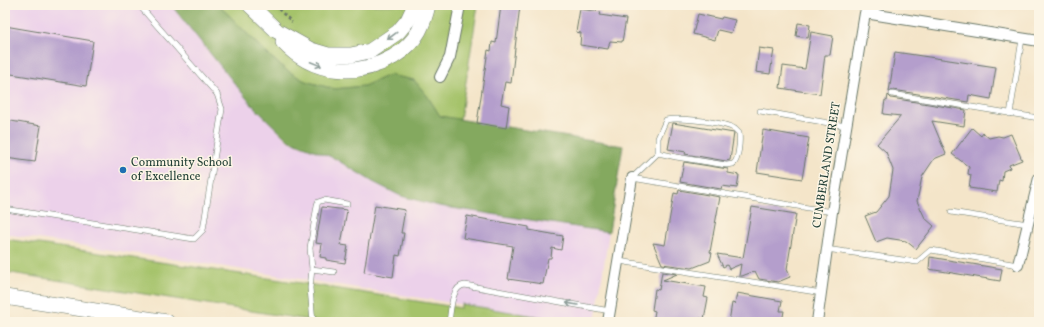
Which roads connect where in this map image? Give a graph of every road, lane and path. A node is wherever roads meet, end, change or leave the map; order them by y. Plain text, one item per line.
1 (139, 5) edge
2 (250, 5) edge
3 (274, 5) edge
4 (415, 5) edge
5 (428, 5) edge
6 (460, 5) edge
7 (294, 24) dead end
8 (277, 31) junction
9 (1022, 39) junction
10 (1039, 41) edge
11 (440, 77) dead end
12 (892, 94) dead end
13 (760, 111) dead end
14 (1010, 114) junction
15 (1039, 118) edge
16 (846, 126) junction
17 (658, 153) junction
18 (632, 178) junction
19 (1039, 178) edge
20 (348, 204) dead end
21 (5, 209) edge
22 (832, 212) junction
23 (951, 212) dead end
24 (1028, 224) junction
25 (826, 249) junction
26 (619, 261) junction
27 (1018, 265) joint
28 (312, 269) junction
29 (334, 272) dead end
30 (822, 293) junction
31 (5, 297) edge
32 (610, 311) junction
33 (162, 322) edge
34 (313, 322) edge
35 (449, 322) edge
36 (608, 322) edge
37 (817, 322) edge

1 - 21 lane
2 - 8 street
3 - 7 path
4 -> 8 street
8 -> 5 street
6 - 11 street
9 - 10 street
9 - 14 lane
9 - 16 street, CUMBERLAND STREET
12 - 14 lane
13 - 16 lane
14 - 15 lane
16 - 22 street, CUMBERLAND STREET
17 - 17 lane
17 - 18 lane
18 - 22 lane
18 - 26 street
19 - 24 street
20 - 28 lane
22 - 25 street, CUMBERLAND STREET
23 - 24 lane
24 - 27 street
25 - 27 lane
25 - 30 street, CUMBERLAND STREET
26 - 30 lane
26 - 32 street
28 - 29 lane
28 - 34 lane
30 - 37 street, CUMBERLAND STREET
31 - 33 street
32 -> 35 lane
32 - 36 street

